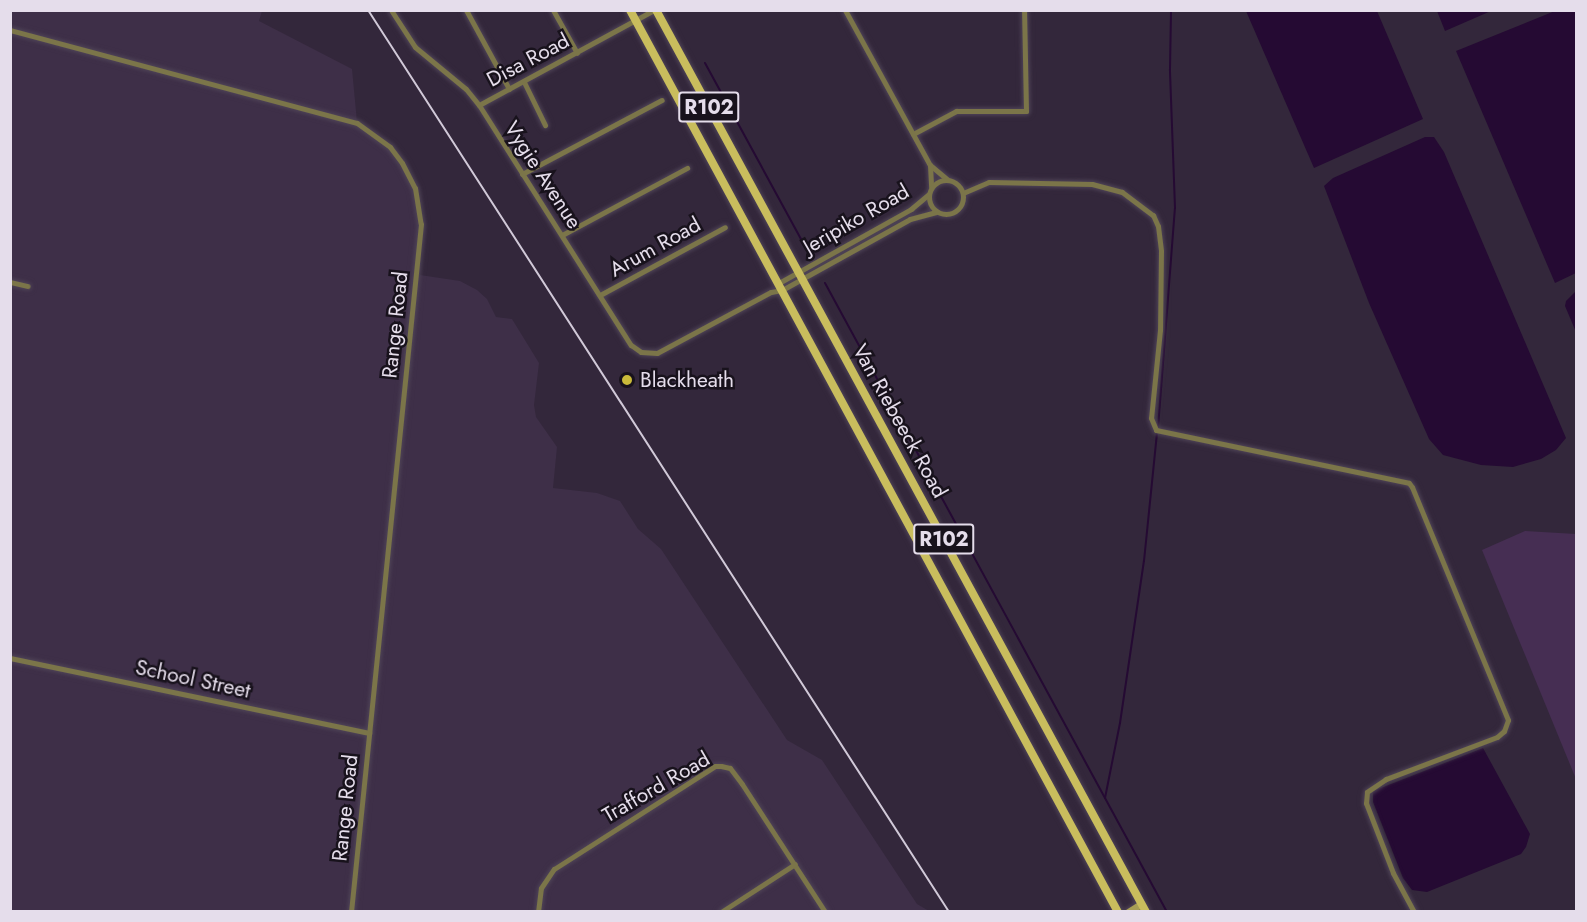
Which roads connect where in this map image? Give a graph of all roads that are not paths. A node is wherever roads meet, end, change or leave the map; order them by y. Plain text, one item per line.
1 (391, 10) edge
2 (466, 10) edge
3 (553, 10) edge
4 (630, 10) edge
5 (655, 10) edge
6 (845, 10) edge
7 (1024, 10) edge
8 (635, 21) junction
9 (10, 30) edge
10 (577, 53) junction
11 (524, 82) junction
12 (509, 89) junction
13 (662, 100) dead end
14 (479, 105) junction
15 (544, 125) dead end
16 (913, 134) junction
17 (930, 165) junction
18 (687, 168) dead end
19 (522, 174) junction
20 (948, 180) junction
21 (930, 191) junction
22 (963, 193) junction
23 (938, 212) junction
24 (725, 227) dead end
25 (562, 235) junction
26 (797, 271) junction
27 (802, 280) junction
28 (10, 282) edge
29 (28, 286) dead end
30 (778, 288) junction
31 (600, 295) junction
32 (10, 658) edge
33 (369, 734) junction
34 (795, 864) junction
35 (1143, 908) edge
36 (351, 912) edge
37 (538, 912) edge
38 (721, 912) edge
39 (825, 912) edge
40 (1118, 912) edge
41 (1128, 912) edge
42 (1414, 912) edge

1 - 14 street, Vygie Avenue
2 - 12 street
3 - 10 street
4 - 8 main road, Van Riebeeck Road / R102
5 - 8 street, Disa Road
5 - 26 main road, Van Riebeeck Road / R102
6 - 16 street
7 - 16 street
8 - 10 street, Disa Road
8 - 30 main road, Van Riebeeck Road / R102
9 - 33 street, Range Road
10 - 11 street, Disa Road
11 - 12 street, Disa Road
11 - 15 street
12 - 14 street, Disa Road
13 - 19 street
14 - 19 street, Vygie Avenue
16 - 17 street
17 - 20 street
17 - 21 street
18 - 25 street
19 - 25 street, Vygie Avenue
20 - 21 street
20 - 22 street
21 - 23 street
21 - 26 street, Jeripiko Road
22 - 23 street
22 - 42 street
23 - 27 street, Jeripiko Road
24 - 31 street, Arum Road
25 - 31 street, Vygie Avenue
26 - 27 main road, Van Riebeeck Road / R102
26 - 30 street, Jeripiko Road
27 - 30 street, Jeripiko Road
27 - 35 main road, Van Riebeeck Road / R102
28 - 29 street
30 - 31 street, Vygie Avenue
30 - 40 main road, Van Riebeeck Road / R102
32 - 33 street, School Street
33 - 36 street, Range Road
34 - 37 street, Trafford Road
34 - 38 street
34 - 39 street, Trafford Road
35 - 41 street

